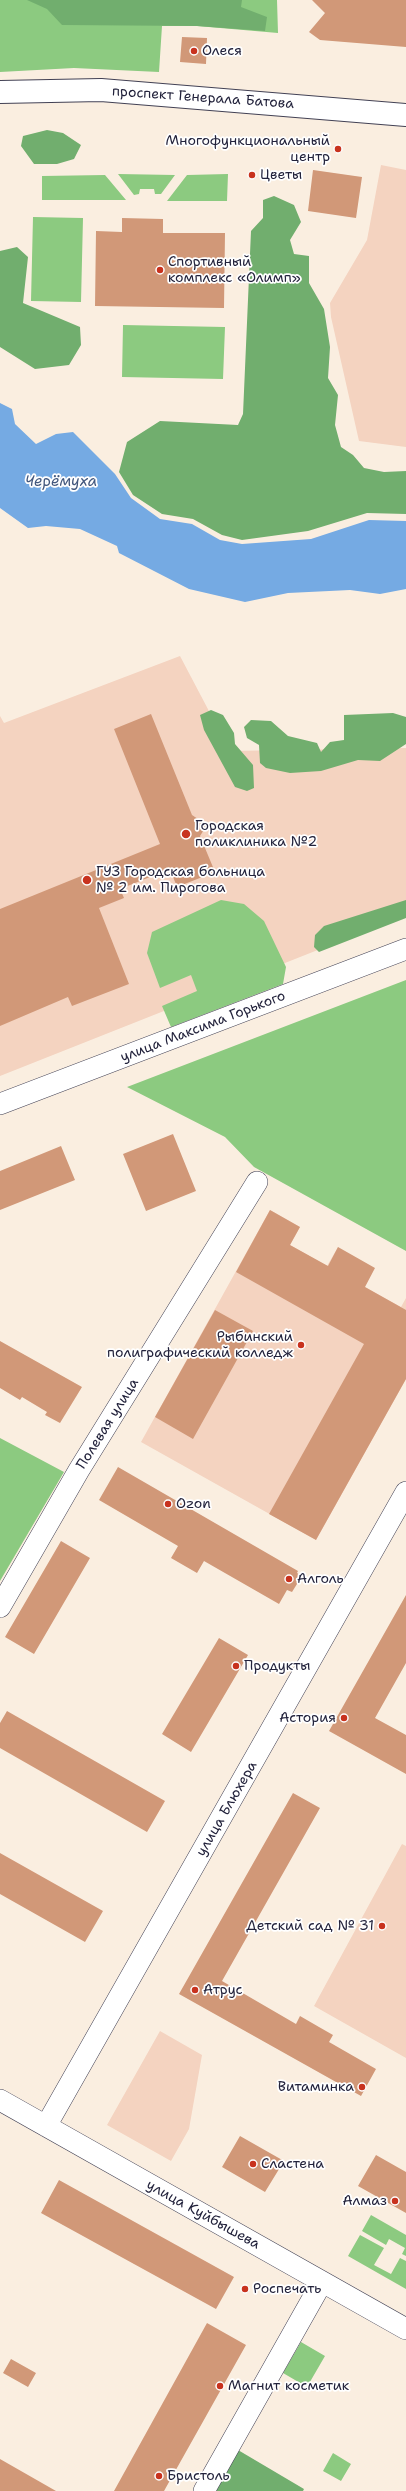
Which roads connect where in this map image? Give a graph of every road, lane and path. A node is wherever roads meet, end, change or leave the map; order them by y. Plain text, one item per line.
1 (0, 92) edge
2 (406, 114) edge
3 (406, 949) edge
4 (0, 1104) edge
5 (257, 1182) dead end
6 (406, 1492) edge
7 (0, 1607) edge
8 (0, 2100) edge
9 (46, 2126) junction
10 (322, 2282) junction
11 (406, 2329) edge
12 (204, 2491) edge

1 - 2 main road, проспект Генерала Батова
3 - 4 street, улица Максима Горького
5 - 7 street, Полевая улица
6 - 9 street, улица Блюхера
8 - 9 street, улица Куйбышева
9 - 10 street, улица Куйбышева
10 - 11 street, улица Куйбышева
10 - 12 street

